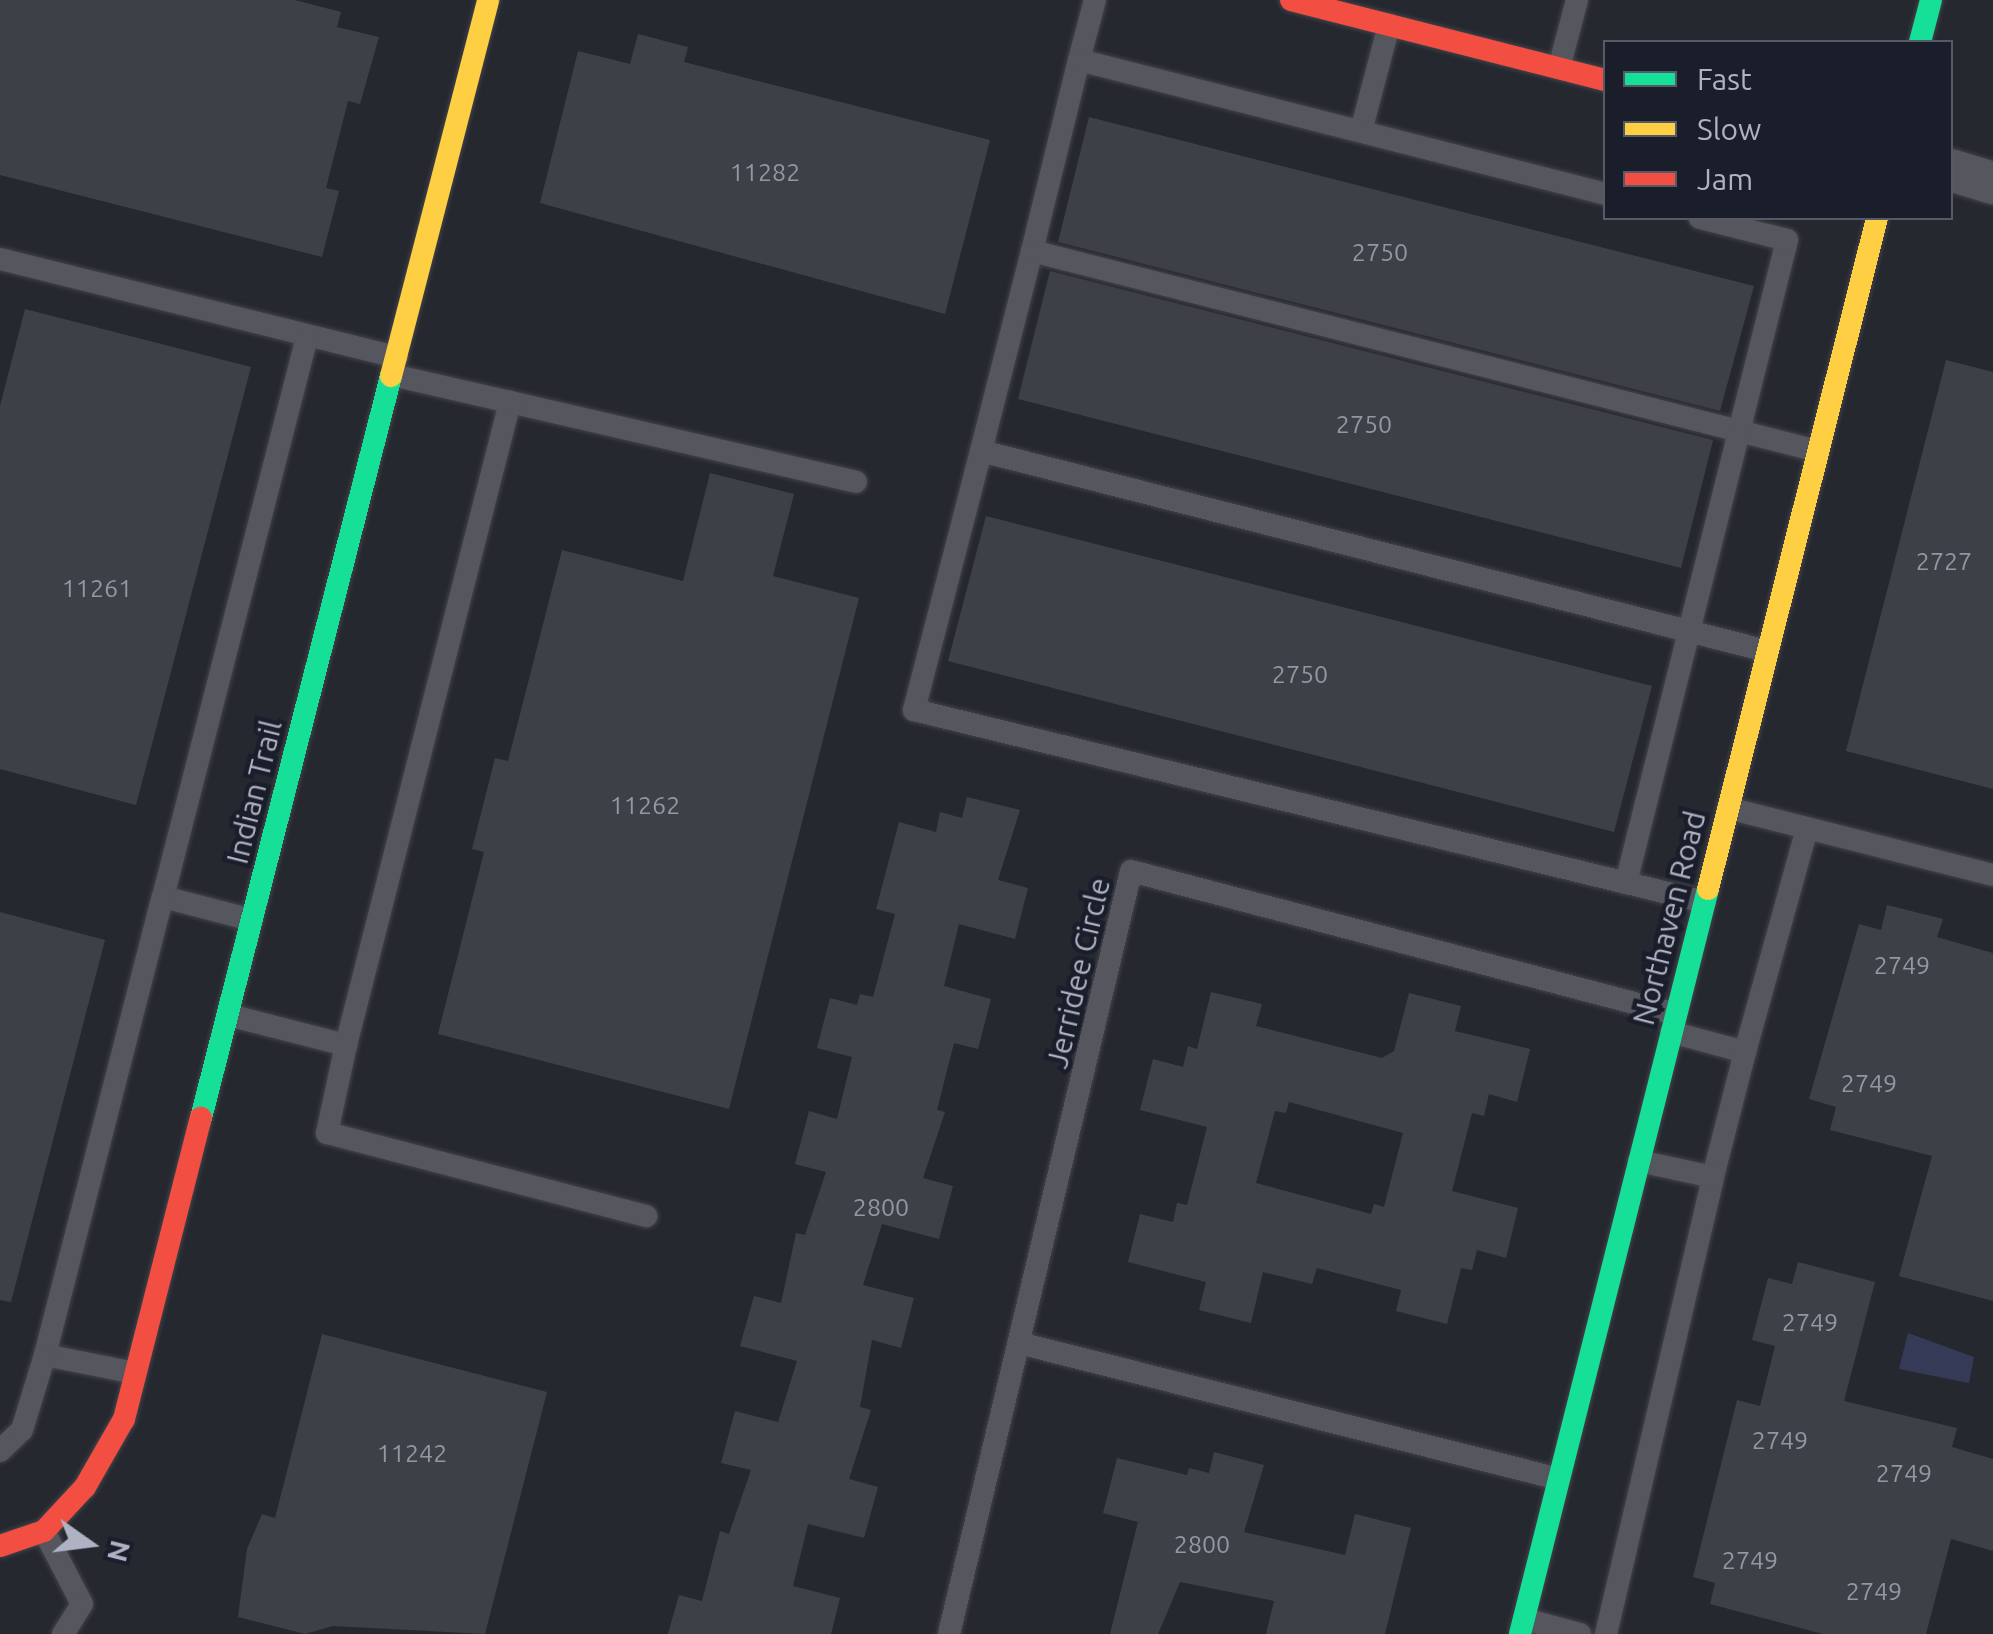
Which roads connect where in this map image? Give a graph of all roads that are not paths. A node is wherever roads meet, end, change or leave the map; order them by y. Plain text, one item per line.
1 (488, 0) edge
2 (1095, 0) edge
3 (1293, 0) edge
4 (1577, 0) edge
5 (1931, 0) edge
6 (1389, 25) junction
7 (1921, 40) edge
8 (1079, 60) junction
9 (1559, 68) junction
10 (1603, 79) edge
11 (1361, 131) junction
12 (1953, 171) edge
13 (1993, 183) edge
14 (1603, 193) edge
15 (1708, 220) edge
16 (1876, 220) edge
17 (1032, 251) junction
18 (0, 259) edge
19 (307, 337) junction
20 (394, 366) junction
21 (510, 402) junction
22 (1738, 430) junction
23 (1818, 450) junction
24 (981, 452) junction
25 (856, 482) dead end
26 (1686, 630) junction
27 (1767, 651) junction
28 (1728, 808) junction
29 (1808, 828) junction
30 (1993, 875) edge
31 (1626, 882) junction
32 (163, 898) junction
33 (1705, 902) junction
34 (252, 920) junction
35 (228, 1015) junction
36 (1674, 1023) junction
37 (346, 1045) junction
38 (1745, 1052) junction
39 (1640, 1161) junction
40 (1714, 1178) junction
41 (646, 1216) dead end
42 (1023, 1344) junction
43 (45, 1355) junction
44 (136, 1373) junction
45 (0, 1451) edge
46 (1559, 1479) junction
47 (44, 1532) junction
48 (0, 1546) edge
49 (1522, 1627) edge
50 (62, 1634) edge
51 (949, 1634) edge
52 (1580, 1634) edge
53 (1606, 1634) edge

1 - 20 street, Indian Trail
2 - 8 lane
3 - 6 street
4 - 9 lane
5 - 7 street
6 - 9 street
6 - 11 lane
8 - 11 lane
8 - 17 lane
9 - 10 street
11 - 14 lane
12 - 13 street
15 - 22 lane
16 - 23 street, Northaven Road
17 - 22 lane
17 - 24 lane
18 - 19 lane
19 - 20 lane
19 - 32 lane
20 - 21 lane
20 - 34 street, Indian Trail
21 - 25 lane
21 - 37 lane
22 - 23 lane
22 - 26 lane
23 - 27 street, Northaven Road
24 - 26 lane
24 - 31 lane
26 - 27 lane
26 - 31 lane
27 - 28 street, Northaven Road
28 - 29 lane
28 - 33 street, Northaven Road
29 - 30 lane
29 - 38 lane
31 - 33 lane
32 - 34 lane
32 - 43 lane
33 - 36 street, Northaven Road
34 - 35 street, Indian Trail
35 - 37 lane
35 - 44 street, Indian Trail
36 - 38 lane
36 - 39 street, Northaven Road
36 - 42 lane, Jerridee Circle
37 - 41 lane
38 - 40 lane
39 - 40 lane
39 - 46 street, Northaven Road
40 - 53 lane
42 - 46 lane
42 - 51 lane, Jerridee Circle
43 - 44 lane
43 - 45 lane
44 - 47 street, Indian Trail
46 - 49 street, Northaven Road
47 - 48 street, Indian Trail
47 - 50 lane
49 - 52 lane

